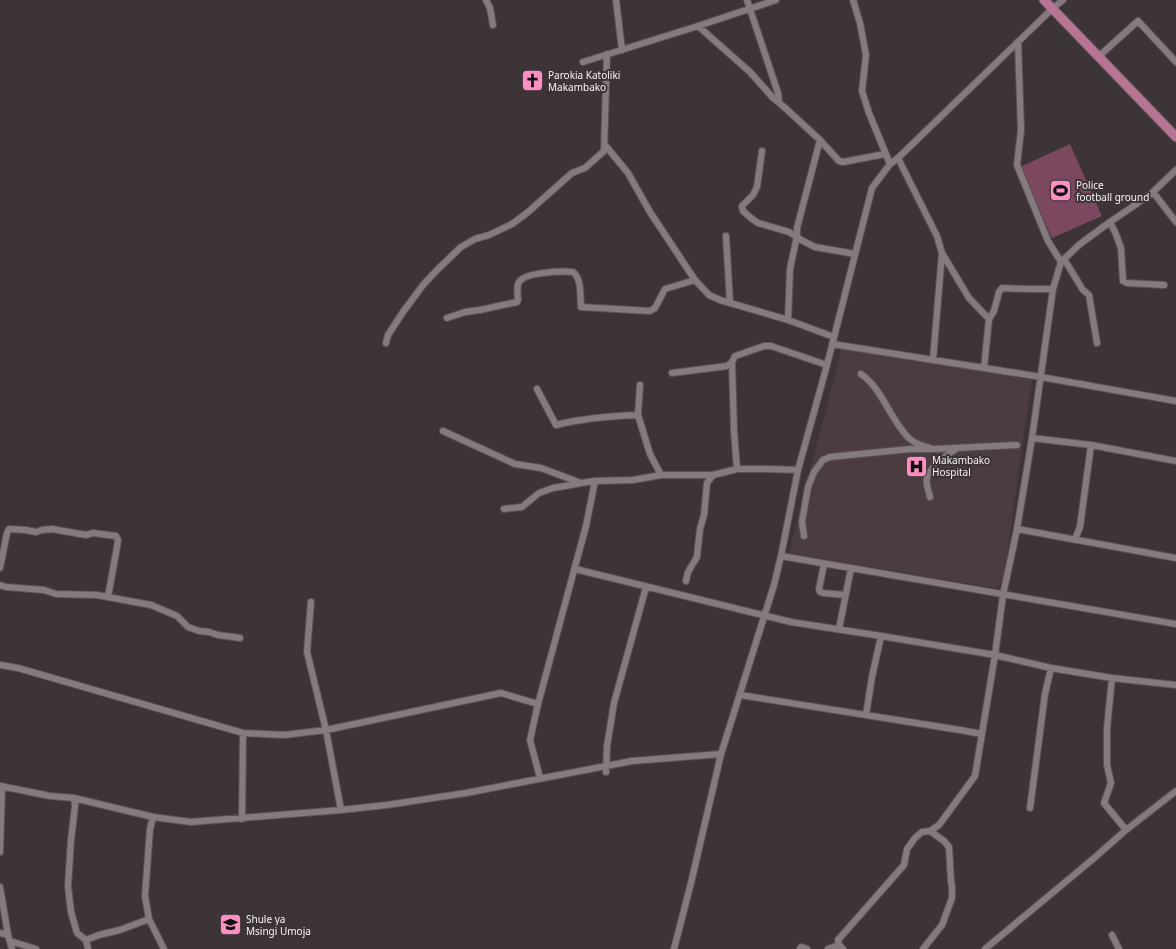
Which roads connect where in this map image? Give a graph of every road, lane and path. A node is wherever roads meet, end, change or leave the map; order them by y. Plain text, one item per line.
1 (486, 0) edge
2 (616, 0) edge
3 (747, 0) edge
4 (776, 0) edge
5 (853, 0) edge
6 (1044, 0) edge
7 (1063, 0) edge
8 (750, 8) junction
9 (1052, 8) junction
10 (493, 25) dead end
11 (698, 26) junction
12 (1018, 42) junction
13 (622, 50) junction
14 (607, 54) junction
15 (1098, 56) junction
16 (583, 62) dead end
17 (1176, 62) edge
18 (779, 102) junction
19 (1176, 137) edge
20 (820, 140) junction
21 (605, 145) junction
22 (762, 151) dead end
23 (885, 154) junction
24 (898, 158) junction
25 (890, 164) junction
26 (1176, 170) edge
27 (1153, 192) junction
28 (1110, 222) junction
29 (1176, 222) edge
30 (726, 236) dead end
31 (797, 236) junction
32 (942, 253) junction
33 (855, 254) junction
34 (1062, 260) junction
35 (695, 280) junction
36 (1164, 285) dead end
37 (1053, 288) junction
38 (730, 303) junction
39 (446, 318) dead end
40 (989, 319) junction
41 (788, 320) junction
42 (834, 337) junction
43 (386, 342) dead end
44 (1097, 343) dead end
45 (832, 344) junction
46 (933, 360) junction
47 (732, 362) junction
48 (827, 365) junction
49 (984, 368) junction
50 (672, 373) dead end
51 (861, 374) dead end
52 (1041, 377) junction
53 (640, 385) dead end
54 (537, 389) dead end
55 (1176, 401) edge
56 (638, 415) junction
57 (443, 431) dead end
58 (1032, 438) junction
59 (1017, 445) dead end
60 (1091, 445) junction
61 (957, 448) junction
62 (934, 449) junction
63 (1176, 461) edge
64 (737, 469) junction
65 (798, 470) junction
66 (661, 475) junction
67 (713, 475) junction
68 (595, 481) junction
69 (581, 482) junction
70 (930, 497) dead end
71 (504, 509) dead end
72 (1017, 529) junction
73 (804, 536) dead end
74 (1075, 539) junction
75 (781, 556) junction
76 (1176, 558) edge
77 (824, 564) junction
78 (0, 568) edge
79 (851, 568) junction
80 (575, 569) junction
81 (686, 581) dead end
82 (0, 585) edge
83 (646, 586) junction
84 (1003, 595) junction
85 (845, 596) junction
86 (108, 597) junction
87 (311, 602) dead end
88 (765, 616) junction
89 (1176, 624) edge
90 (839, 629) junction
91 (881, 636) junction
92 (240, 638) dead end
93 (995, 656) junction
94 (1004, 659) dead end
95 (0, 665) edge
96 (1051, 668) junction
97 (1112, 678) junction
98 (1140, 678) dead end
99 (1176, 685) edge
100 (740, 695) junction
101 (538, 704) junction
102 (866, 715) junction
103 (326, 730) junction
104 (243, 733) junction
105 (982, 734) junction
106 (721, 754) junction
107 (606, 769) junction
108 (540, 778) junction
109 (1, 787) edge
110 (1175, 793) edge
111 (74, 798) junction
112 (1030, 808) dead end
113 (341, 810) junction
114 (153, 817) junction
115 (242, 819) junction
116 (1126, 830) junction
117 (930, 831) junction
118 (0, 852) edge
119 (0, 887) edge
120 (149, 919) junction
121 (0, 933) edge
122 (1112, 936) dead end
123 (9, 938) junction
124 (86, 940) junction
125 (841, 947) edge
126 (12, 949) edge
127 (36, 949) edge
128 (88, 949) edge
129 (164, 949) edge
130 (674, 949) edge
131 (800, 949) edge
132 (807, 949) edge
133 (828, 949) edge
134 (923, 949) edge
135 (984, 949) edge
136 (1119, 949) edge

1 - 10 street
2 - 13 street
3 - 8 street
4 - 8 street
5 - 23 street
6 - 9 highway
7 - 9 street
8 - 11 street
8 - 18 street
9 - 12 street
9 - 15 highway
11 - 13 street
11 - 18 street
12 - 24 street
12 - 34 street
13 - 14 street
14 - 16 street
14 - 21 street
15 - 17 street
15 - 19 highway
18 - 20 street
20 - 23 street
20 - 31 street
21 - 35 street
21 - 43 street
22 - 31 street
23 - 25 street
24 - 25 street
24 - 32 street
25 - 33 street
26 - 27 street
27 - 28 street
27 - 29 street
28 - 34 street
28 - 36 street
30 - 38 street
31 - 33 street
31 - 41 street
32 - 40 street
32 - 46 street
33 - 42 street
34 - 37 street
34 - 44 street
35 - 38 street
35 - 39 street
37 - 40 street
37 - 52 street
38 - 41 street
40 - 49 street
41 - 42 street
42 - 45 street
45 - 46 street
45 - 48 street
46 - 49 street
47 - 48 street
47 - 50 street
47 - 64 street
48 - 65 street
49 - 52 street
51 - 62 street
52 - 55 street
52 - 58 street
53 - 56 street
54 - 56 street
56 - 66 street
57 - 69 street
58 - 60 street
58 - 72 street
59 - 61 street
60 - 63 street
60 - 74 street
61 - 62 street
61 - 70 street
62 - 73 street
64 - 65 street
64 - 67 street
65 - 75 street
66 - 67 street
66 - 68 street
67 - 81 street
68 - 69 street
68 - 80 street
69 - 71 street
72 - 74 street
72 - 84 street
74 - 76 street
75 - 77 street
75 - 88 street
77 - 79 street
77 - 85 street
78 - 86 street
79 - 84 street
79 - 85 street
80 - 83 street
80 - 101 street
82 - 86 street
83 - 88 street
83 - 107 street
84 - 89 street
84 - 93 street
85 - 90 street
86 - 92 street
87 - 103 street
88 - 90 street
88 - 100 street
90 - 91 street
91 - 93 street
91 - 102 street
93 - 96 street
93 - 105 street
94 - 96 street
95 - 104 street
96 - 97 street
96 - 112 street
97 - 98 street
97 - 99 street
97 - 116 street
100 - 102 street
100 - 106 street
101 - 103 street
101 - 108 street
102 - 105 street
103 - 104 street
103 - 113 street
104 - 115 street
105 - 117 street
106 - 107 street
106 - 130 street
107 - 108 street
108 - 113 street
109 - 111 street
109 - 118 street
110 - 116 street
111 - 114 street
111 - 124 street
113 - 115 street
114 - 115 street
114 - 120 street
116 - 135 street
117 - 125 street
117 - 134 street
119 - 123 street
120 - 124 street
120 - 129 street
121 - 123 street
122 - 136 street
123 - 126 street
123 - 127 street
124 - 128 street
125 - 133 street
131 - 132 street

